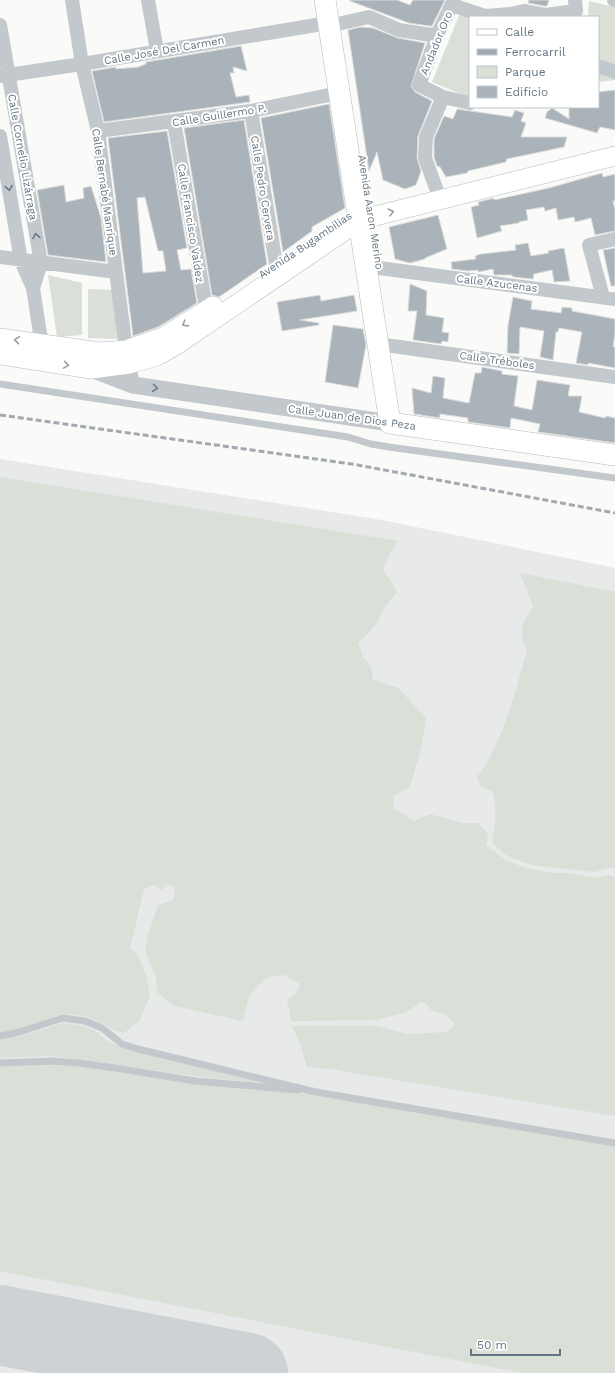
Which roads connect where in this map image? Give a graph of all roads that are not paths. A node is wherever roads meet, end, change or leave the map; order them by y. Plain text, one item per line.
1 (72, 0) edge
2 (148, 0) edge
3 (325, 0) edge
4 (338, 0) edge
5 (453, 2) edge
6 (576, 6) edge
7 (510, 15) edge
8 (335, 23) junction
9 (0, 25) edge
10 (438, 33) junction
11 (157, 51) junction
12 (82, 64) junction
13 (599, 66) edge
14 (615, 72) edge
15 (4, 75) edge
16 (339, 94) junction
17 (442, 97) junction
18 (469, 103) edge
19 (251, 111) junction
20 (174, 122) junction
21 (98, 132) junction
22 (0, 136) edge
23 (615, 144) edge
24 (615, 156) edge
25 (436, 188) junction
26 (364, 213) junction
27 (615, 239) edge
28 (0, 257) edge
29 (21, 261) junction
30 (41, 263) junction
31 (276, 264) junction
32 (379, 268) junction
33 (116, 272) junction
34 (33, 288) junction
35 (609, 298) edge
36 (207, 317) junction
37 (0, 338) edge
38 (384, 345) junction
39 (43, 353) junction
40 (0, 355) edge
41 (127, 357) junction
42 (91, 369) junction
43 (615, 377) edge
44 (0, 384) edge
45 (133, 385) junction
46 (397, 424) junction
47 (615, 454) edge
48 (615, 478) edge
49 (0, 1036) edge
50 (0, 1063) edge
51 (316, 1092) junction
52 (615, 1143) edge

1 - 12 street, Calle Bernabé Manrique
2 - 11 street
3 - 8 main road, Avenida Aaron Merino
4 - 8 main road, Avenida Aaron Merino
5 - 7 street
5 - 10 street, Andador Oro
6 - 7 street
8 - 10 street, Calle José Del Carmen
8 - 11 street, Calle José Del Carmen
8 - 16 main road, Avenida Aaron Merino
8 - 26 main road, Avenida Aaron Merino
9 - 15 street, Calle Cornelio Lizárraga
10 - 17 street, Andador Oro
11 - 12 street, Calle José Del Carmen
12 - 15 street, Calle José Del Carmen
12 - 21 street, Calle Bernabé Manrique
13 - 14 street
30 -> 15 street, Calle Cornelio Lizárraga
16 - 19 street, Calle Guillermo P.
16 - 26 main road, Avenida Aaron Merino
17 - 18 street
17 - 25 street
19 - 20 street, Calle Guillermo P.
19 - 31 street, Calle Pedro Cervera
20 - 21 street, Calle Guillermo P.
20 - 36 street, Calle Francisco Valdez
21 - 33 street, Calle Bernabé Manrique
22 -> 29 street, Calle Cornelio Lizárraga
23 - 25 main road, Avenida Bugambilias
26 -> 24 main road, Avenida Bugambilias
25 - 26 main road, Avenida Bugambilias
26 - 31 main road, Avenida Bugambilias
26 - 32 main road, Avenida Aaron Merino
26 - 36 main road, Avenida Bugambilias
26 - 38 main road, Avenida Aaron Merino
27 - 35 street
28 - 29 street
29 - 30 street
29 - 34 street, Calle Cornelio Lizárraga
30 - 33 street
30 - 34 street, Calle Cornelio Lizárraga
31 - 36 main road, Avenida Bugambilias
32 - 35 street, Calle Azucenas
32 - 38 main road, Avenida Aaron Merino
33 - 41 street, Calle Bernabé Manrique
34 - 39 street, Calle Cornelio Lizárraga
36 - 41 main road, Avenida Bugambilias
39 -> 37 main road, Calle Juan de Dios Peza
38 - 43 street, Calle Tréboles
38 - 46 main road, Avenida Aaron Merino
39 - 40 main road, Calle Juan de Dios Peza
39 - 41 main road, Calle Juan de Dios Peza
39 -> 42 main road, Calle Juan de Dios Peza
41 - 42 main road, Calle Juan de Dios Peza
41 - 45 street, Calle Bernabé Manrique
42 - 45 street, Calle Juan de Dios Peza
44 - 48 lane
45 -> 46 street, Calle Juan de Dios Peza
46 - 47 main road, Calle Juan de Dios Peza
49 - 51 lane
50 - 51 lane
51 - 52 lane

